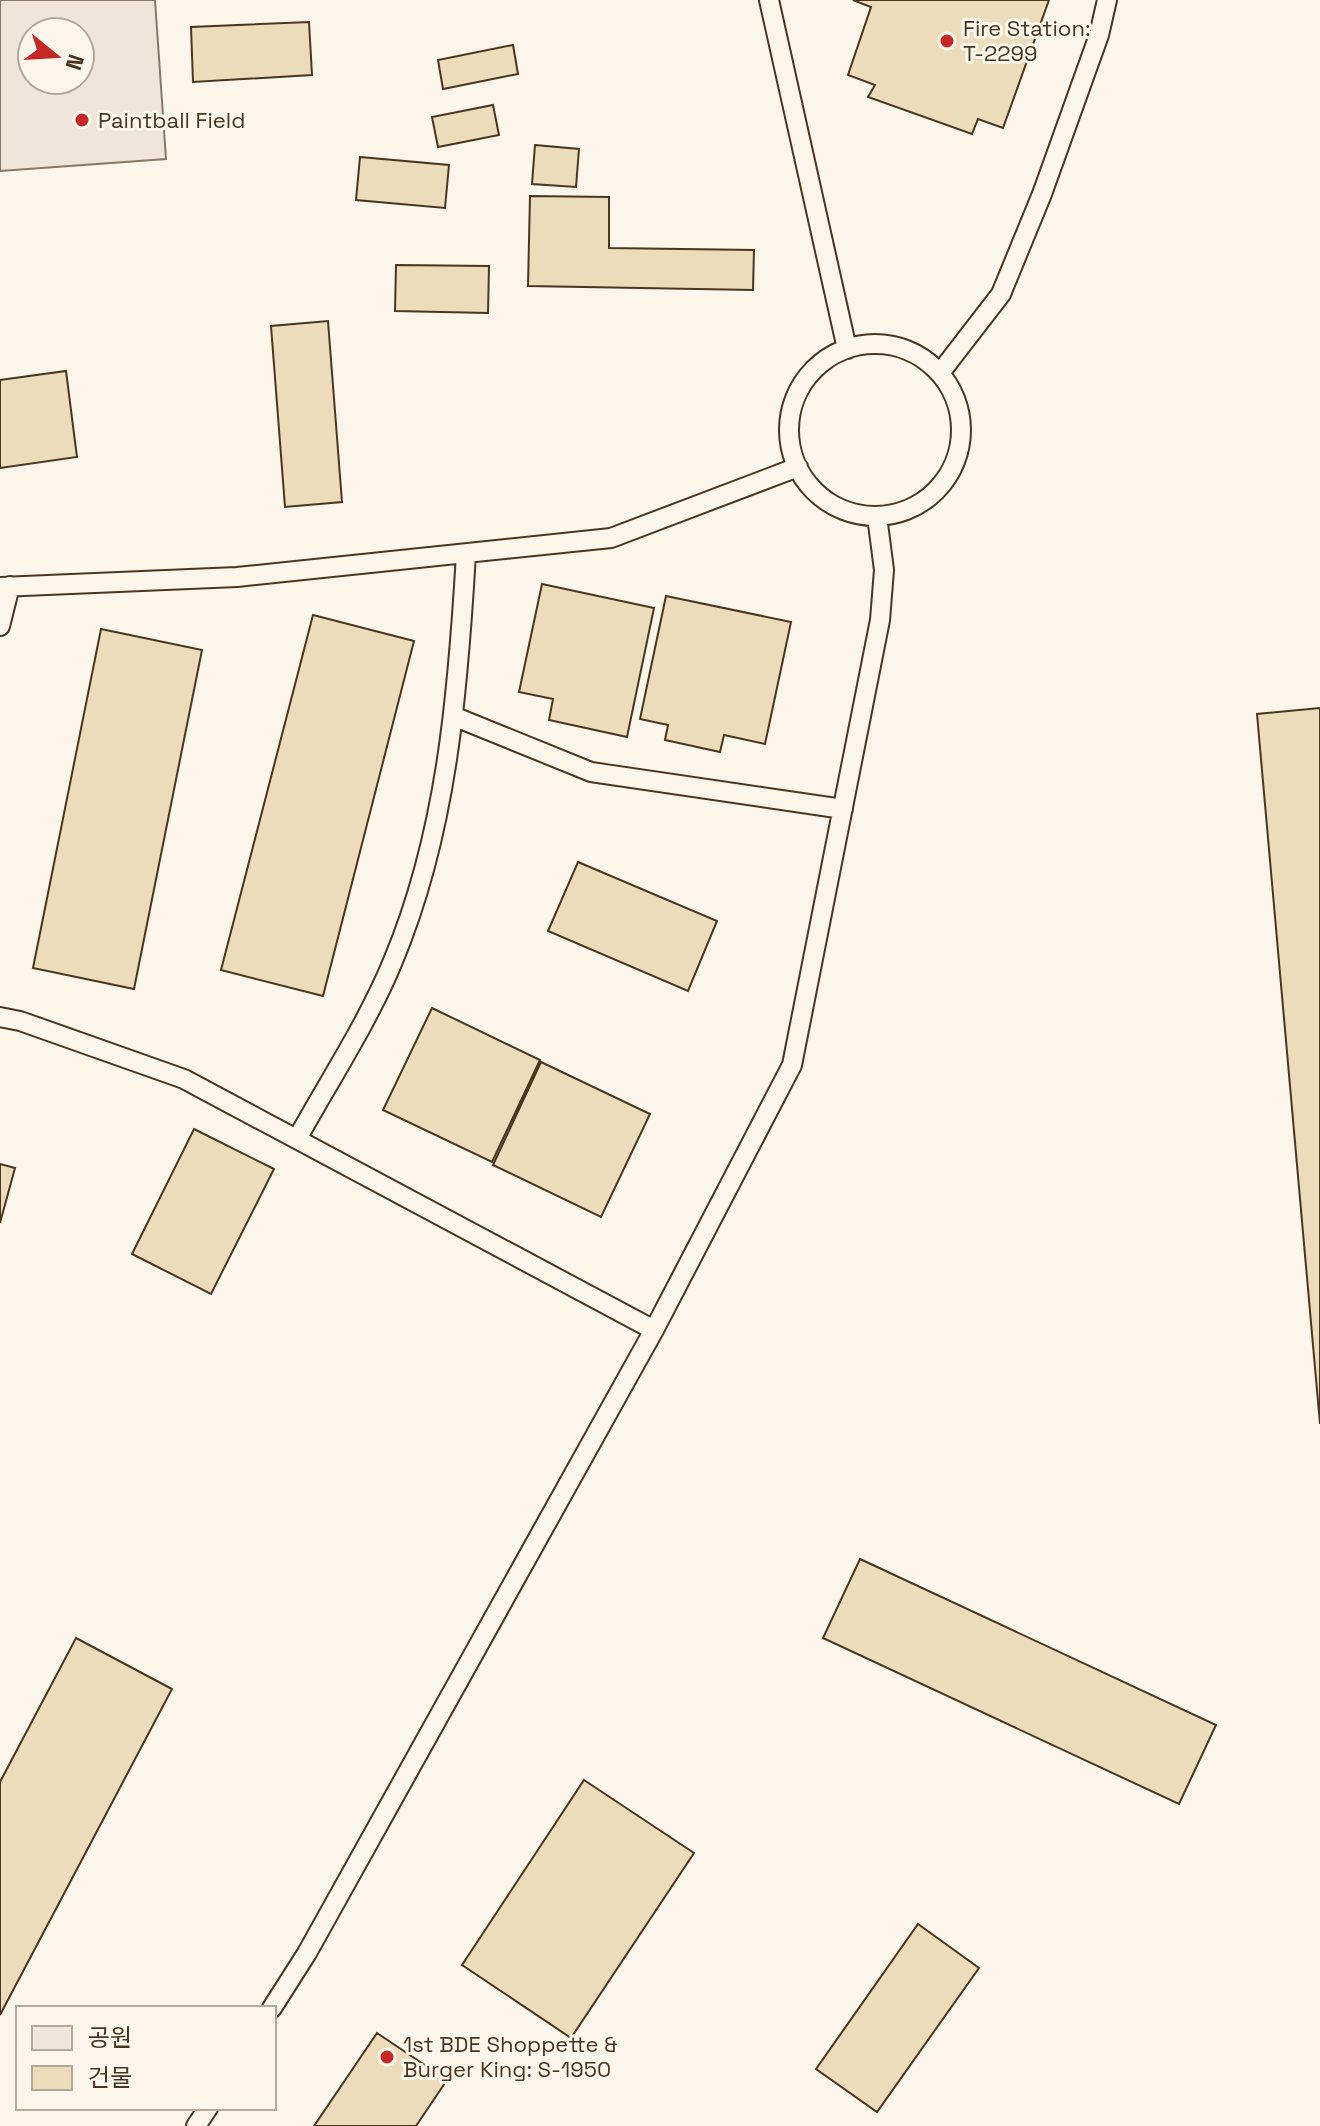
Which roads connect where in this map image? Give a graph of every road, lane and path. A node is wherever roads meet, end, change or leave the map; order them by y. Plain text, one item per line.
1 (769, 0) edge
2 (1107, 0) edge
3 (847, 349) junction
4 (940, 373) junction
5 (798, 467) junction
6 (877, 516) junction
7 (466, 554) junction
8 (5, 587) edge
9 (0, 626) edge
10 (453, 716) junction
11 (843, 809) junction
12 (0, 1017) edge
13 (297, 1139) junction
14 (654, 1330) junction
15 (273, 2006) edge

1 - 3 lane
2 - 4 lane
3 - 4 lane
3 - 5 lane
4 - 6 lane
5 - 6 lane
5 - 7 lane
6 - 11 lane
7 - 8 lane
7 - 10 lane
8 - 9 lane
10 - 11 lane
10 - 13 lane
11 - 14 lane
12 - 13 lane
13 - 14 lane
14 - 15 lane

